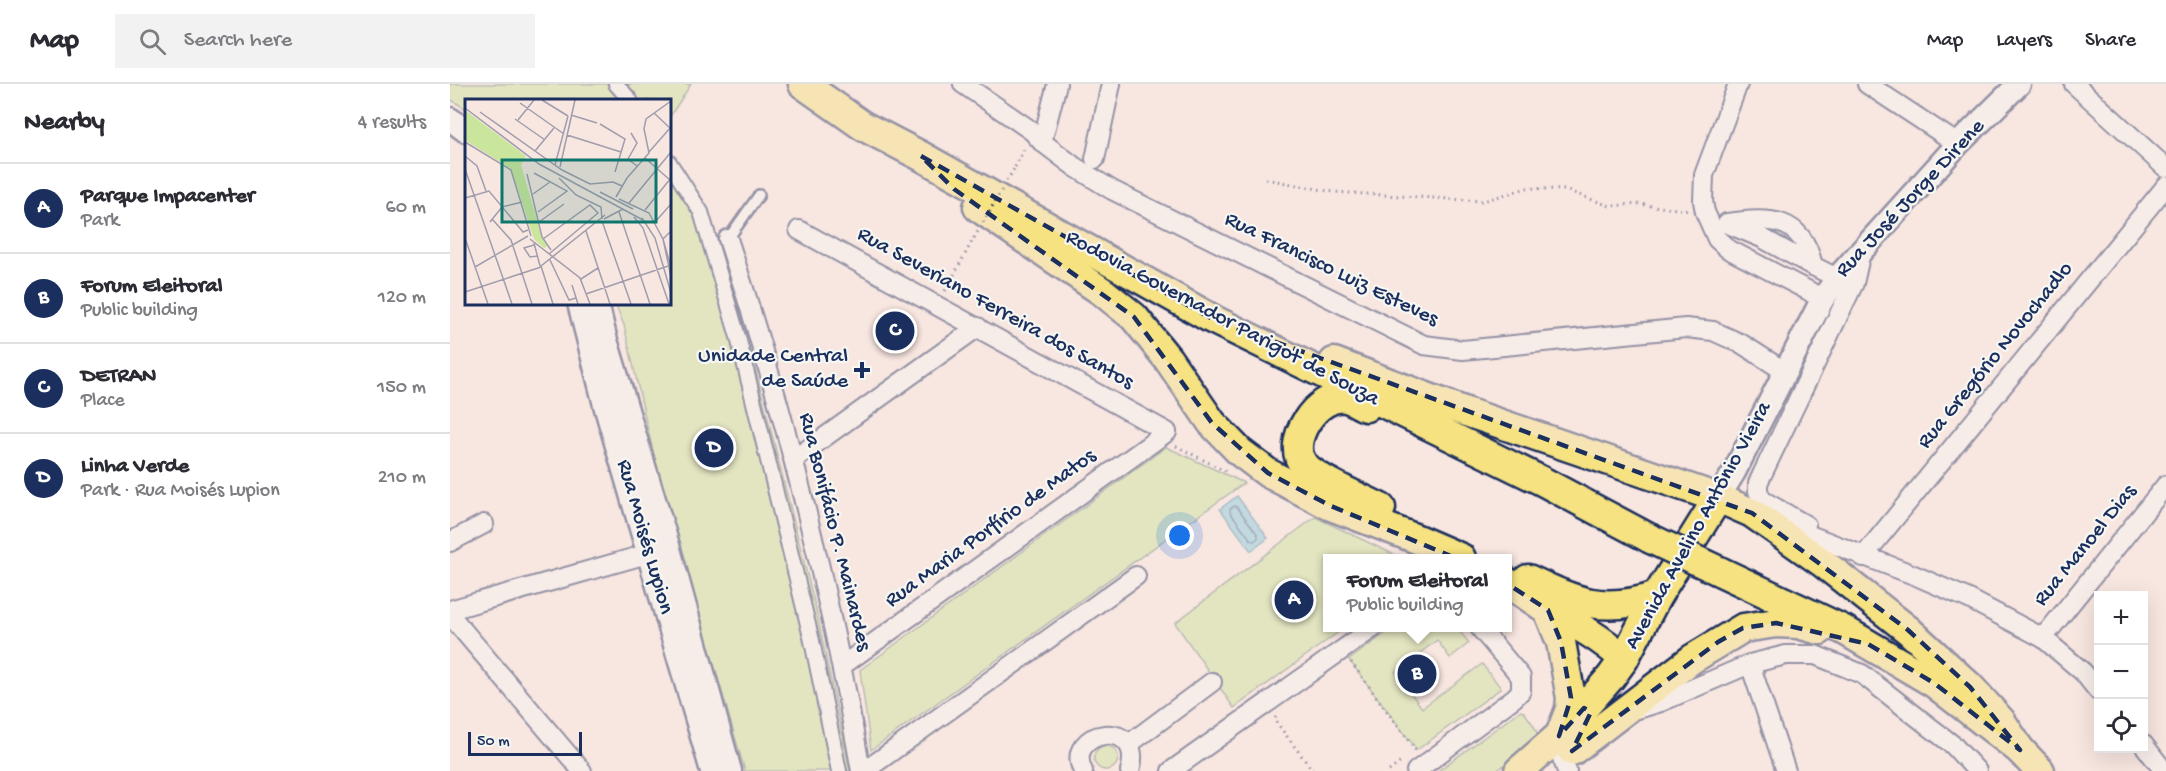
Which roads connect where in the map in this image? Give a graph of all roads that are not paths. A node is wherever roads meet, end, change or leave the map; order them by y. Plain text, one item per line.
1 (616, 84) edge
2 (804, 84) edge
3 (963, 84) edge
4 (1057, 84) edge
5 (1111, 84) edge
6 (1738, 84) edge
7 (1867, 84) edge
8 (2019, 84) edge
9 (2074, 84) edge
10 (629, 99) edge
11 (450, 119) edge
12 (465, 130) edge
13 (1037, 136) junction
14 (1958, 144) junction
15 (921, 156) junction
16 (1095, 159) dead end
17 (670, 164) edge
18 (2166, 168) edge
19 (2166, 186) edge
20 (759, 195) dead end
21 (1704, 206) junction
22 (799, 230) dead end
23 (728, 239) joint
24 (1861, 252) junction
25 (1829, 289) junction
26 (579, 304) edge
27 (597, 304) edge
28 (1214, 320) junction
29 (978, 327) junction
30 (1785, 371) junction
31 (614, 402) junction
32 (1167, 432) joint
33 (794, 459) junction
34 (1542, 482) junction
35 (2166, 485) edge
36 (1718, 498) junction
37 (1752, 513) junction
38 (484, 524) dead end
39 (450, 542) edge
40 (1845, 550) junction
41 (659, 551) junction
42 (1452, 554) edge
43 (1477, 554) edge
44 (1863, 557) junction
45 (1512, 571) edge
46 (1136, 576) dead end
47 (1512, 585) edge
48 (1657, 596) junction
49 (450, 610) edge
50 (1548, 610) junction
51 (450, 615) edge
52 (1366, 632) edge
53 (1484, 632) edge
54 (2043, 638) junction
55 (1868, 644) junction
56 (1624, 658) junction
57 (1750, 664) junction
58 (843, 665) junction
59 (1212, 682) dead end
60 (2094, 686) edge
61 (1619, 715) junction
62 (1129, 744) junction
63 (2020, 750) junction
64 (2148, 750) edge
65 (1561, 757) edge
66 (2164, 767) edge
67 (582, 771) edge
68 (712, 771) edge
69 (730, 771) edge
70 (839, 771) edge
71 (861, 771) edge
72 (1083, 771) edge
73 (1131, 771) edge
74 (1171, 771) edge
75 (1416, 771) edge
76 (1519, 771) edge
77 (1786, 771) edge
78 (1977, 771) edge
79 (2040, 771) edge

1 - 10 street
2 - 15 main road, Rodovia Governador Parigot de Souza
3 - 13 street, Rua Francisco Luiz Esteves
4 - 13 street
5 - 16 street
6 - 21 street
7 - 14 street
8 - 14 street, Rua José Jorge Direne
9 - 18 street
11 - 12 street
13 - 30 street, Rua Francisco Luiz Esteves
14 - 24 street, Rua José Jorge Direne
15 - 28 main road, Rodovia Governador Parigot de Souza
15 - 42 main road
17 - 70 street
19 - 44 street, Rua Gregório Novochadlo
20 - 23 lane
21 - 25 street
21 - 25 street
22 - 29 street, Rua Severiano Ferreira dos Santos
23 - 33 street, Rua Bonifácio P. Mainardes
24 - 25 street, Rua José Jorge Direne
24 - 40 street
25 - 30 street, Avenida Avelino Antônio Vieira
26 - 31 street, Rua Moisés Lupion
27 - 31 street, Rua Moisés Lupion
28 - 34 main road, Rodovia Governador Parigot de Souza
28 - 36 main road
29 - 32 street, Rua Severiano Ferreira dos Santos
29 - 33 street
30 - 36 street, Avenida Avelino Antônio Vieira
31 - 41 street, Rua Moisés Lupion
32 - 58 street, Rua Maria Porfírio de Matos
33 - 58 street, Rua Bonifácio P. Mainardes
34 - 43 main road
34 - 55 main road, Rodovia Governador Parigot de Souza, bridge
35 - 54 street, Rua Manoel Dias
36 - 37 main road
36 - 48 main road, Avenida Avelino Antônio Vieira
37 - 40 street
37 - 63 main road
38 - 39 street
40 - 44 street
41 - 49 street
41 - 68 street, Rua Moisés Lupion
41 - 69 street, Rua Moisés Lupion
44 - 54 street
45 - 48 main road
46 - 71 street
47 - 50 main road
48 - 56 main road, Avenida Avelino Antônio Vieira
50 - 56 main road
50 - 65 main road
51 - 67 street
52 - 74 street
53 - 75 street
54 - 60 street
55 - 61 main road
55 - 63 main road
56 - 65 main road, Avenida Avelino Antônio Vieira
57 - 61 street
57 - 77 street
57 - 78 street
58 - 71 street, Rua Bonifácio P. Mainardes
59 - 62 street
61 - 65 main road
62 - 72 street
62 - 73 street
63 - 79 main road
64 - 66 street
65 - 76 main road, Avenida Avelino Antônio Vieira

